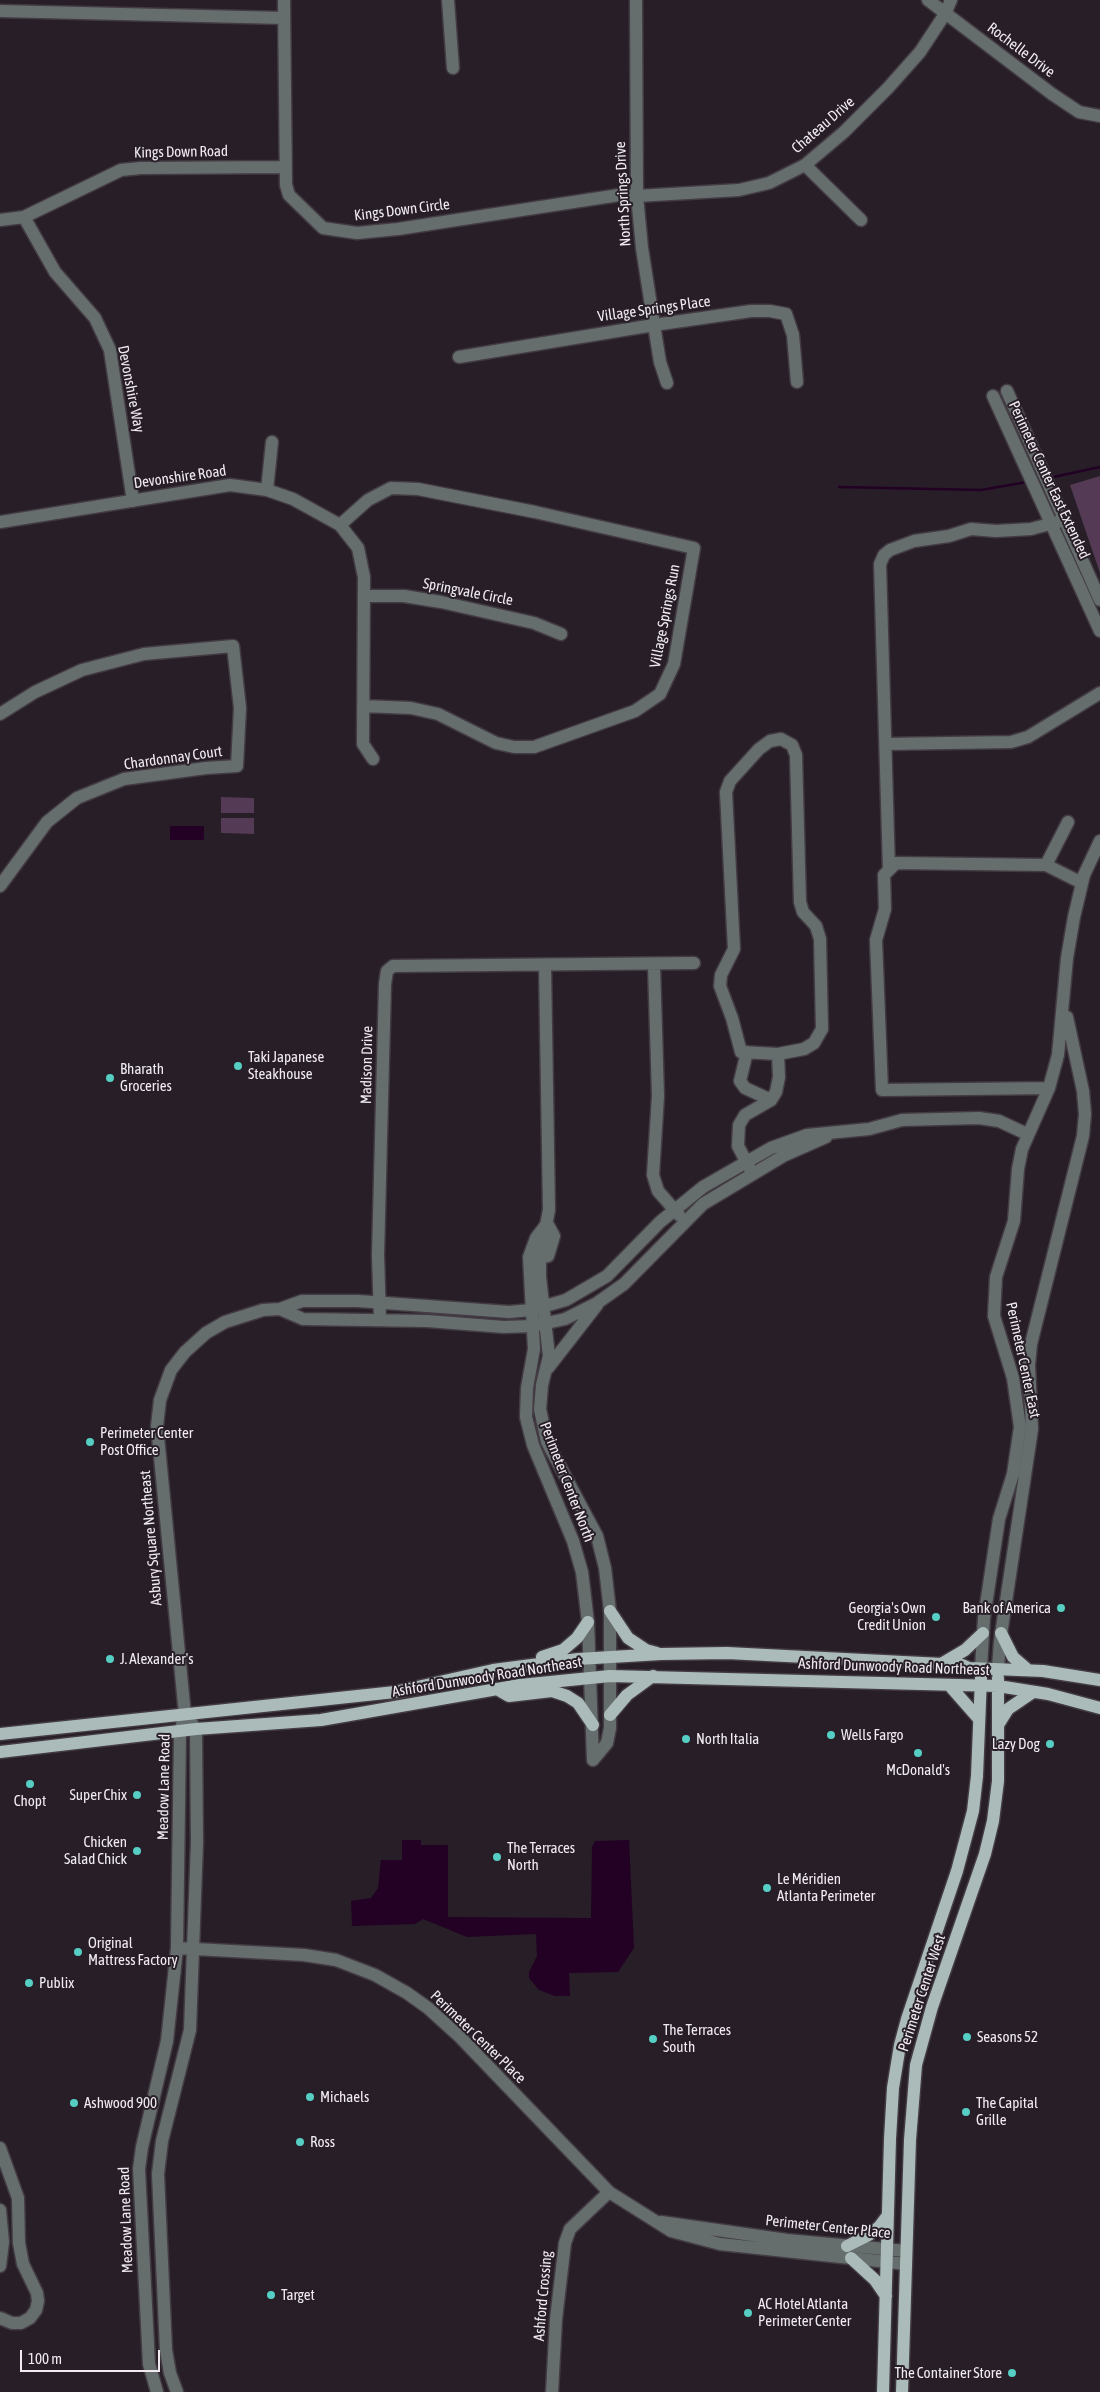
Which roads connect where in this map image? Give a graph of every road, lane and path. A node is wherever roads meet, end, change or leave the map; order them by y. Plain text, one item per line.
1 (284, 0) edge
2 (448, 0) edge
3 (636, 0) edge
4 (928, 0) edge
5 (951, 0) edge
6 (0, 11) edge
7 (945, 14) junction
8 (283, 18) junction
9 (453, 68) dead end
10 (1100, 116) edge
11 (805, 165) junction
12 (284, 167) junction
13 (637, 196) junction
14 (24, 217) junction
15 (0, 220) edge
16 (861, 220) dead end
17 (654, 325) junction
18 (459, 357) dead end
19 (797, 382) dead end
20 (667, 383) dead end
21 (1007, 390) dead end
22 (993, 396) dead end
23 (272, 442) dead end
24 (267, 490) junction
25 (133, 501) junction
26 (1065, 520) junction
27 (0, 522) edge
28 (340, 525) junction
29 (1051, 525) junction
30 (365, 596) junction
31 (1100, 600) edge
32 (1100, 631) edge
33 (562, 634) dead end
34 (1100, 693) edge
35 (363, 706) junction
36 (0, 714) edge
37 (886, 744) junction
38 (373, 759) dead end
39 (1068, 822) dead end
40 (1100, 840) edge
41 (1046, 866) junction
42 (889, 870) junction
43 (1082, 883) junction
44 (0, 886) edge
45 (694, 963) dead end
46 (654, 965) junction
47 (545, 966) junction
48 (1064, 1005) junction
49 (747, 1052) junction
50 (778, 1054) junction
51 (1049, 1088) junction
52 (771, 1100) junction
53 (833, 1133) junction
54 (1028, 1134) junction
55 (746, 1162) junction
56 (752, 1174) junction
57 (675, 1209) junction
58 (684, 1221) junction
59 (548, 1223) junction
60 (600, 1301) junction
61 (380, 1302) junction
62 (280, 1309) junction
63 (536, 1309) junction
64 (380, 1320) junction
65 (538, 1325) junction
66 (1011, 1371) junction
67 (544, 1375) junction
68 (1029, 1449) junction
69 (997, 1532) junction
70 (1012, 1572) junction
71 (610, 1610) junction
72 (588, 1622) junction
73 (983, 1633) junction
74 (1001, 1634) junction
75 (661, 1654) junction
76 (590, 1658) junction
77 (610, 1658) junction
78 (939, 1664) junction
79 (981, 1668) junction
80 (998, 1668) junction
81 (1028, 1670) junction
82 (590, 1676) junction
83 (610, 1676) junction
84 (653, 1676) junction
85 (1100, 1680) edge
86 (429, 1686) junction
87 (950, 1686) junction
88 (981, 1686) junction
89 (998, 1686) junction
90 (497, 1689) junction
91 (1033, 1692) junction
92 (1100, 1708) edge
93 (610, 1714) junction
94 (185, 1715) junction
95 (979, 1719) junction
96 (593, 1724) junction
97 (998, 1725) junction
98 (196, 1729) junction
99 (180, 1732) junction
100 (0, 1734) edge
101 (0, 1752) edge
102 (948, 1897) junction
103 (969, 1903) junction
104 (177, 1948) junction
105 (194, 1949) junction
106 (0, 2148) edge
107 (609, 2192) junction
108 (0, 2210) edge
109 (888, 2215) junction
110 (849, 2252) junction
111 (887, 2256) junction
112 (906, 2258) junction
113 (0, 2266) edge
114 (886, 2296) junction
115 (1, 2321) edge
116 (157, 2392) edge
117 (177, 2392) edge
118 (552, 2392) edge
119 (884, 2392) edge
120 (902, 2392) edge

1 - 8 street, Kings Down Circle
2 - 9 street
3 - 13 street, North Springs Drive
4 - 7 street, Rochelle Drive
5 - 7 street, Chateau Drive
6 - 8 street
7 - 10 street, Rochelle Drive
7 - 11 street, Chateau Drive
8 - 12 street, Kings Down Circle
11 - 13 street, Chateau Drive
11 - 16 street
12 - 13 street, Kings Down Circle
12 - 14 street, Kings Down Road
13 - 17 street, North Springs Drive
14 - 15 street, Kings Down Road
14 - 25 street, Devonshire Way
17 - 18 street, Village Springs Place
17 - 19 street, Village Springs Place
17 - 20 street, North Springs Drive
21 - 26 street, Perimeter Center East Extended
22 - 29 street, Perimeter Center East Extended
23 - 24 street
24 - 25 street, Devonshire Road
24 - 28 street, Devonshire Road
25 - 27 street, Devonshire Road
26 - 29 street
26 - 31 street, Perimeter Center East Extended
28 - 30 street, Devonshire Road
28 - 35 street, Village Springs Run
29 - 32 street, Perimeter Center East Extended
29 - 37 street
30 - 33 street, Springvale Circle
30 - 35 street
34 - 37 street
35 - 38 street
36 - 44 street, Chardonnay Court
37 - 42 street
39 - 41 street
40 - 43 street, Perimeter Center East
41 - 42 street
41 - 43 street
42 - 51 street
43 - 48 street, Perimeter Center East
45 - 46 street, Madison Drive
46 - 47 street, Madison Drive
46 - 57 street
47 - 59 street
47 - 61 street, Madison Drive
48 - 51 street, Perimeter Center East
48 - 68 street, Perimeter Center East
49 - 50 street
49 - 50 street
49 - 52 street
50 - 52 street
51 - 54 street, Perimeter Center East
52 - 55 street
53 - 54 street
53 - 55 street
53 - 56 street
54 - 66 street, Perimeter Center East
55 - 56 street
55 - 57 street
56 - 58 street
57 - 58 street
57 - 63 street
58 - 60 street
59 - 63 street
59 - 63 street
60 - 65 street
60 - 67 street
61 - 62 street, Asbury Square Northeast
61 - 63 street, Asbury Square Northeast
61 - 64 street, Madison Drive
62 - 64 street
62 - 94 street, Asbury Square Northeast
63 - 65 street, Perimeter Center North
64 - 65 street
65 - 67 street, Perimeter Center North
65 - 72 street, Perimeter Center North
66 - 68 street
66 - 69 street, Perimeter Center East
67 - 71 street, Perimeter Center North
68 - 70 street, Perimeter Center East
69 - 70 street
69 - 73 street, Perimeter Center East
70 - 74 street, Perimeter Center East
71 - 75 main road
71 - 77 street, Perimeter Center North
72 - 76 street, Perimeter Center North
72 - 86 main road
73 - 78 main road
73 - 79 street, Perimeter Center East
74 - 80 street, Perimeter Center East
74 - 81 main road
75 - 77 main road, Ashford Dunwoody Road Northeast
75 - 78 main road, Ashford Dunwoody Road Northeast
76 - 77 main road, Ashford Dunwoody Road Northeast
76 - 82 street, Perimeter Center North
76 - 86 main road, Ashford Dunwoody Road Northeast
77 - 83 street, Perimeter Center North
78 - 79 main road, Ashford Dunwoody Road Northeast
79 - 80 main road, Ashford Dunwoody Road Northeast
79 - 88 main road, Perimeter Center West
80 - 81 main road, Ashford Dunwoody Road Northeast
80 - 89 main road, Perimeter Center West
81 - 85 main road, Ashford Dunwoody Road Northeast
82 - 83 main road, Ashford Dunwoody Road Northeast
82 - 90 main road, Ashford Dunwoody Road Northeast
82 - 96 street, Perimeter Center North
83 - 84 main road, Ashford Dunwoody Road Northeast
83 - 93 street, Perimeter Center North
84 - 87 main road, Ashford Dunwoody Road Northeast
84 - 93 main road
86 - 94 main road, Ashford Dunwoody Road Northeast
87 - 88 main road, Ashford Dunwoody Road Northeast
87 - 95 main road
88 - 89 main road, Ashford Dunwoody Road Northeast
88 - 95 main road, Perimeter Center West
89 - 91 main road, Ashford Dunwoody Road Northeast
89 - 97 main road, Perimeter Center West
90 - 96 main road
90 - 98 main road, Ashford Dunwoody Road Northeast
91 - 92 main road, Ashford Dunwoody Road Northeast
91 - 97 main road
93 - 96 street, Perimeter Center North
94 - 98 street, Meadow Lane Road
94 - 99 street, Meadow Lane Road
94 - 100 main road, Ashford Dunwoody Road Northeast
95 - 102 main road, Perimeter Center West
97 - 103 main road, Perimeter Center West
98 - 99 main road, Ashford Dunwoody Road Northeast
98 - 105 street, Meadow Lane Road
99 - 101 main road, Ashford Dunwoody Road Northeast
99 - 104 street, Meadow Lane Road
102 - 103 main road
102 - 109 main road, Perimeter Center West
103 - 112 main road, Perimeter Center West
104 - 105 street, Perimeter Center Place
104 - 116 street, Meadow Lane Road
105 - 107 street, Perimeter Center Place
105 - 117 street, Meadow Lane Road
106 - 115 street
107 - 110 street, Perimeter Center Place
107 - 118 street, Ashford Crossing
108 - 113 street
109 - 110 main road
109 - 111 main road, Perimeter Center West
110 - 111 street, Perimeter Center Place
110 - 114 main road
111 - 112 street, Perimeter Center Place
111 - 114 main road, Perimeter Center West
112 - 120 main road, Perimeter Center West
114 - 119 main road, Perimeter Center West

